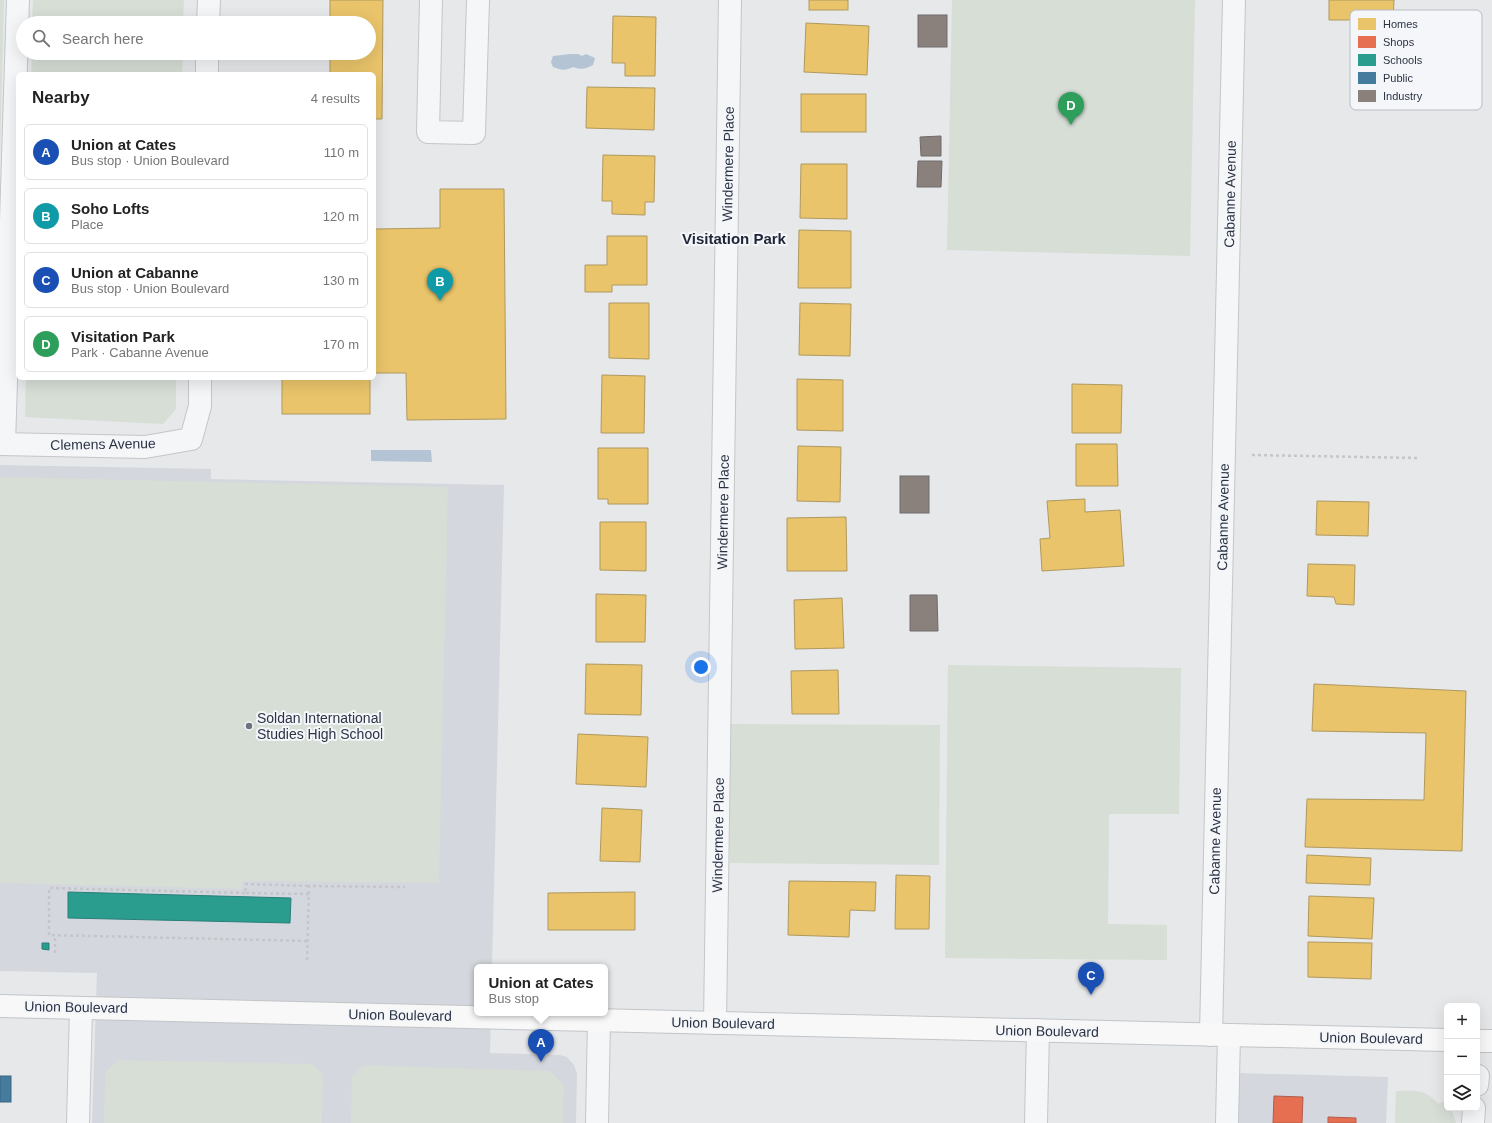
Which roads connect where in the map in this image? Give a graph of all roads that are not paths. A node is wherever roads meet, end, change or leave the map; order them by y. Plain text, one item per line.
1 (18, 0) edge
2 (208, 0) edge
3 (430, 0) edge
4 (478, 0) edge
5 (730, 0) edge
6 (1234, 0) edge
7 (17, 16) edge
8 (208, 16) edge
9 (16, 56) edge
10 (207, 60) edge
11 (207, 72) edge
12 (200, 380) edge
13 (2, 444) edge
14 (0, 1006) edge
15 (81, 1008) junction
16 (599, 1020) junction
17 (715, 1023) junction
18 (1038, 1030) junction
19 (1220, 1035) junction
20 (1444, 1040) edge
21 (1480, 1041) edge
22 (1492, 1041) edge
23 (1474, 1111) edge
24 (78, 1123) edge
25 (597, 1123) edge
26 (1036, 1123) edge
27 (1227, 1123) edge
28 (1473, 1123) edge

1 - 7 street
2 - 8 street
3 - 4 street
5 - 17 street, Windermere Place
6 - 19 street, Cabanne Avenue
9 - 13 street
10 - 11 street
12 - 13 street, Clemens Avenue
14 - 15 main road, Union Boulevard
15 - 16 main road, Union Boulevard
15 - 24 street
16 - 17 main road, Union Boulevard
16 - 25 street
17 - 18 main road, Union Boulevard
18 - 19 main road, Union Boulevard
18 - 26 street
19 - 20 main road, Union Boulevard
19 - 27 street, Cabanne Avenue
21 - 22 main road
23 - 28 street

